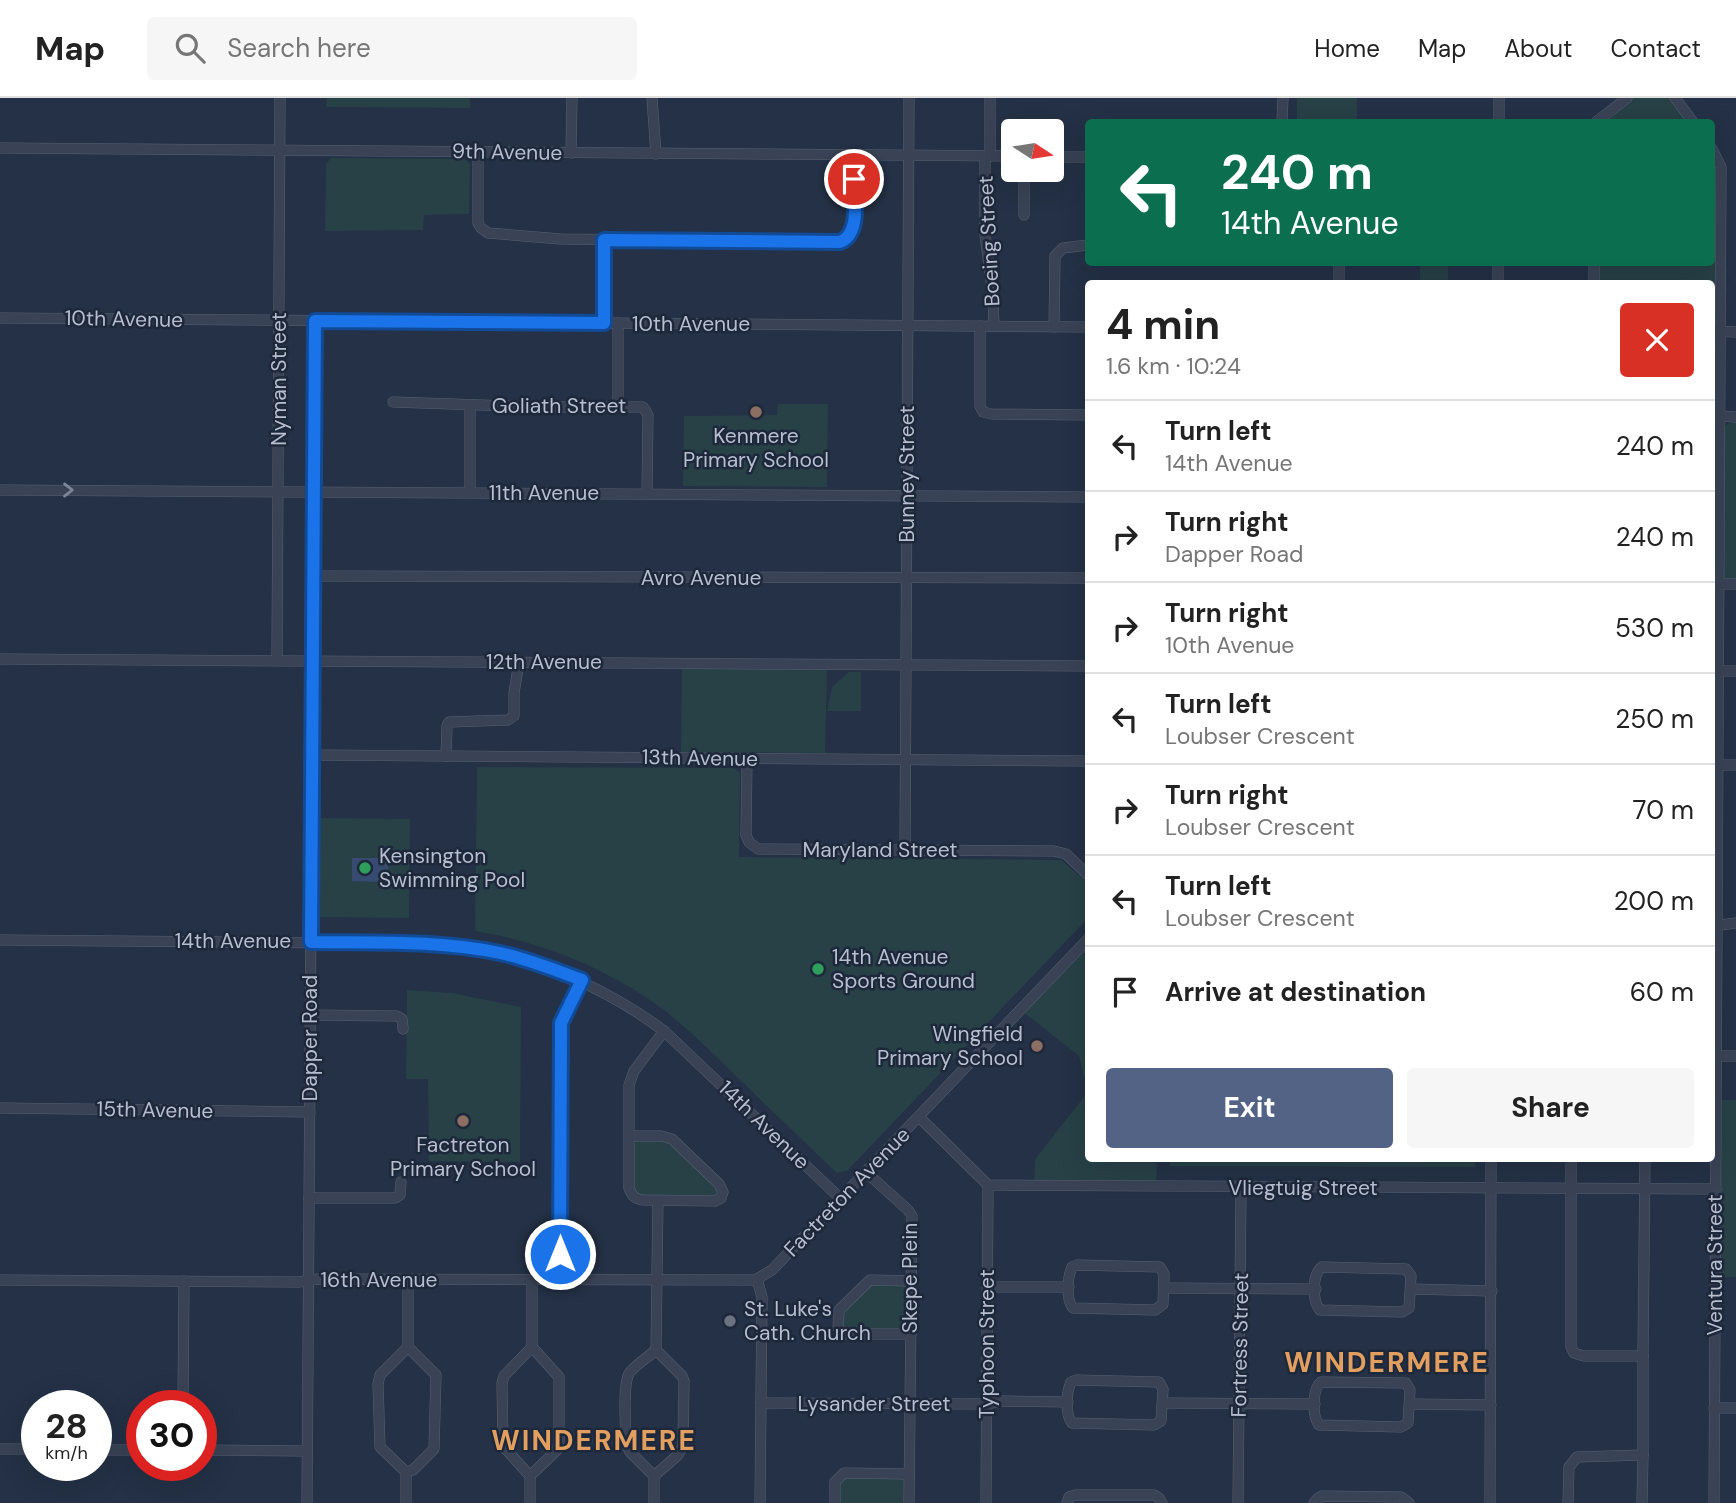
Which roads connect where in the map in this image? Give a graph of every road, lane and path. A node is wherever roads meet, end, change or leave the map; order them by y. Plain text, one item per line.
1 (280, 98) edge
2 (572, 98) edge
3 (652, 98) edge
4 (909, 98) edge
5 (990, 98) edge
6 (1283, 98) edge
7 (1499, 98) edge
8 (1627, 98) edge
9 (1675, 98) edge
10 (1282, 119) edge
11 (1499, 119) edge
12 (1600, 119) edge
13 (1691, 119) edge
14 (0, 148) edge
15 (280, 150) junction
16 (478, 152) junction
17 (571, 153) junction
18 (656, 153) junction
19 (854, 155) junction
20 (908, 155) junction
21 (1715, 155) edge
22 (988, 156) junction
23 (1001, 156) edge
24 (1064, 157) edge
25 (1085, 157) edge
26 (1024, 182) edge
27 (1024, 215) dead end
28 (604, 240) junction
29 (1085, 246) edge
30 (0, 317) edge
31 (279, 320) junction
32 (315, 321) junction
33 (604, 323) junction
34 (618, 323) junction
35 (907, 326) junction
36 (980, 326) junction
37 (994, 326) junction
38 (1055, 327) junction
39 (1085, 327) edge
40 (1716, 331) edge
41 (1736, 332) edge
42 (393, 402) dead end
43 (470, 405) junction
44 (618, 407) junction
45 (1085, 415) edge
46 (1720, 416) junction
47 (1736, 416) edge
48 (0, 490) edge
49 (279, 491) junction
50 (313, 491) junction
51 (470, 492) junction
52 (647, 494) junction
53 (906, 496) junction
54 (1085, 497) edge
55 (1716, 499) edge
56 (313, 576) junction
57 (906, 578) junction
58 (1085, 578) edge
59 (1720, 584) junction
60 (1736, 584) edge
61 (0, 659) edge
62 (277, 659) junction
63 (313, 660) junction
64 (519, 662) junction
65 (905, 664) junction
66 (1085, 666) edge
67 (1715, 671) edge
68 (1736, 671) edge
69 (312, 755) junction
70 (446, 756) junction
71 (747, 759) junction
72 (905, 760) junction
73 (1085, 761) edge
74 (1715, 765) edge
75 (1736, 765) edge
76 (905, 850) junction
77 (1085, 872) edge
78 (1736, 923) edge
79 (1715, 926) edge
80 (0, 940) edge
81 (311, 942) junction
82 (1085, 942) edge
83 (582, 980) junction
84 (311, 1015) junction
85 (403, 1029) dead end
86 (664, 1031) junction
87 (1717, 1055) junction
88 (1736, 1056) edge
89 (0, 1108) edge
90 (310, 1112) junction
91 (919, 1116) junction
92 (630, 1136) junction
93 (1491, 1162) edge
94 (1571, 1162) edge
95 (1645, 1162) edge
96 (866, 1172) junction
97 (401, 1182) dead end
98 (988, 1185) junction
99 (1571, 1187) junction
100 (1241, 1188) junction
101 (1492, 1188) junction
102 (1645, 1188) junction
103 (1716, 1189) junction
104 (309, 1198) junction
105 (841, 1199) junction
106 (658, 1201) junction
107 (757, 1279) junction
108 (0, 1280) edge
109 (408, 1280) junction
110 (184, 1281) junction
111 (308, 1281) junction
112 (532, 1281) junction
113 (560, 1281) junction
114 (911, 1281) junction
115 (657, 1282) junction
116 (987, 1287) junction
117 (1069, 1287) junction
118 (1164, 1288) junction
119 (1240, 1289) junction
120 (1316, 1289) junction
121 (1410, 1289) junction
122 (1492, 1291) junction
123 (911, 1334) junction
124 (408, 1347) junction
125 (532, 1347) junction
126 (656, 1350) junction
127 (1643, 1356) junction
128 (183, 1390) edge
129 (1068, 1402) junction
130 (761, 1403) junction
131 (1163, 1403) junction
132 (1239, 1403) junction
133 (910, 1404) junction
134 (986, 1404) junction
135 (1315, 1404) junction
136 (1410, 1404) junction
137 (1491, 1405) junction
138 (1714, 1408) junction
139 (1736, 1408) edge
140 (0, 1449) edge
141 (21, 1449) edge
142 (217, 1450) edge
143 (307, 1451) junction
144 (1643, 1455) junction
145 (406, 1472) junction
146 (909, 1474) junction
147 (530, 1476) junction
148 (654, 1476) junction
149 (307, 1503) edge
150 (406, 1503) edge
151 (530, 1503) edge
152 (654, 1503) edge
153 (760, 1503) edge
154 (835, 1503) edge
155 (909, 1503) edge
156 (986, 1503) edge
157 (1067, 1503) edge
158 (1162, 1503) edge
159 (1238, 1503) edge
160 (1314, 1503) edge
161 (1409, 1503) edge
162 (1490, 1503) edge
163 (1568, 1503) edge
164 (1642, 1503) edge
165 (1714, 1503) edge

1 - 15 street, Nyman Street
2 - 17 street
3 - 18 street
4 - 20 street, Bunney Street
5 - 22 street, Boeing Street
6 - 10 street
7 - 11 street
8 - 12 street
9 - 13 street
14 - 15 street, 9th Avenue
15 - 16 street, 9th Avenue
15 - 31 street, Nyman Street
16 - 17 street, 9th Avenue
16 - 28 street
17 - 18 street, 9th Avenue
18 - 19 street, 9th Avenue
19 - 20 street, 9th Avenue
19 - 28 street
20 - 22 street, 9th Avenue
20 - 35 street, Bunney Street
21 - 40 street, Ventura Street
22 - 23 street, 9th Avenue
22 - 37 street, Boeing Street
24 - 25 street
26 - 27 street
28 - 33 street
29 - 38 street
30 - 31 street, 10th Avenue
31 - 32 street, 10th Avenue
31 - 49 street, Nyman Street
32 - 33 street, 10th Avenue
32 - 50 street, Dapper Road
33 - 34 street, 10th Avenue
34 - 35 street, 10th Avenue
34 - 44 street
35 - 36 street, 10th Avenue
35 - 53 street, Bunney Street
36 - 37 street, 10th Avenue
36 - 45 street
37 - 38 street, 10th Avenue
38 - 39 street, 10th Avenue
40 - 41 street
40 - 46 street, Ventura Street
42 - 43 street, Goliath Street
43 - 44 street, Goliath Street
43 - 51 street, Goliath Street
44 - 52 street, Goliath Street
46 - 47 street
46 - 55 street, Ventura Street
48 -> 49 street, 11th Avenue
49 - 50 street, 11th Avenue
49 - 62 street, Nyman Street
50 - 51 street, 11th Avenue
50 - 56 street, Dapper Road
51 - 52 street, 11th Avenue
52 - 53 street, 11th Avenue
53 - 54 street, 11th Avenue
53 - 57 street, Bunney Street
55 - 59 street, Ventura Street
56 - 57 street, Avro Avenue
56 - 63 street, Dapper Road
57 - 58 street, Avro Avenue
57 - 65 street, Bunney Street
59 - 60 street
59 - 67 street, Ventura Street
61 - 62 street, 12th Avenue
62 - 63 street, 12th Avenue
63 - 64 street, 12th Avenue
63 - 69 street, Dapper Road
64 - 65 street, 12th Avenue
64 - 70 street
65 - 66 street, 12th Avenue
65 - 72 street, Bunney Street
67 - 68 street
67 - 74 street, Ventura Street
69 - 70 street, 13th Avenue
69 - 81 street, Dapper Road
70 - 71 street, 13th Avenue
71 - 72 street, 13th Avenue
71 - 76 street, Maryland Street
72 - 73 street, 13th Avenue
72 - 76 street, Bunney Street
74 - 75 street
74 - 79 street, Ventura Street
76 - 77 street, Maryland Street
78 - 79 street
79 - 87 street, Ventura Street
80 - 81 street, 14th Avenue
81 - 83 street, 14th Avenue
81 - 84 street, Dapper Road
82 - 91 street, Factreton Avenue
83 - 86 street, 14th Avenue
83 - 113 street
84 - 85 street
84 - 90 street, Dapper Road
86 - 92 street
86 - 105 street, 14th Avenue
87 - 88 street
87 - 103 street, Ventura Street
89 - 90 street, 15th Avenue
90 - 104 street, Dapper Road
91 - 96 street, Factreton Avenue
91 - 98 street
92 - 106 street
92 - 106 street
93 - 101 street
94 - 99 street
95 - 102 street
96 - 105 street, Factreton Avenue
96 - 114 street, Skepe Plein
97 - 104 street
98 - 100 street, Vliegtuig Street
98 - 116 street, Typhoon Street
99 - 101 street, Vliegtuig Street
99 - 102 street, Vliegtuig Street
99 - 127 street
100 - 101 street, Vliegtuig Street
100 - 119 street, Fortress Street
101 - 122 street
102 - 103 street, Vliegtuig Street
102 - 127 street
103 - 138 street, Ventura Street
104 - 111 street, Dapper Road
105 - 107 street, Factreton Avenue
106 - 115 street
107 - 115 street, 16th Avenue
107 - 130 street
108 - 110 street, 16th Avenue
109 - 111 street, 16th Avenue
109 - 112 street, 16th Avenue
109 - 124 street
110 - 111 street, 16th Avenue
110 - 128 street
111 - 143 street, Dapper Road
112 - 113 street, 16th Avenue
112 - 125 street
113 - 115 street, 16th Avenue
114 - 123 street, Skepe Plein
114 - 123 street
115 - 126 street
116 - 117 street
116 - 134 street, Typhoon Street
117 - 118 street
117 - 118 street
118 - 119 street
119 - 120 street
119 - 132 street, Fortress Street
120 - 121 street
120 - 121 street
121 - 122 street
122 - 137 street
123 - 133 street, Skepe Plein
124 - 145 street
124 - 145 street
125 - 147 street
125 - 147 street
126 - 148 street
126 - 148 street
127 - 144 street
129 - 131 street
129 - 131 street
129 - 134 street, Lysander Street
130 - 133 street, Lysander Street
130 - 153 street
131 - 132 street
132 - 135 street
132 - 159 street, Fortress Street
133 - 134 street, Lysander Street
133 - 146 street, Skepe Plein
134 - 156 street, Typhoon Street
135 - 136 street
135 - 136 street
136 - 137 street
137 - 162 street
138 - 139 street
138 - 165 street, Ventura Street
140 - 141 street
142 - 143 street
143 - 149 street, Dapper Road
144 - 163 street
144 - 164 street
145 - 150 street
146 - 154 street
146 - 155 street, Skepe Plein
147 - 151 street
148 - 152 street
157 - 158 street
160 - 161 street

